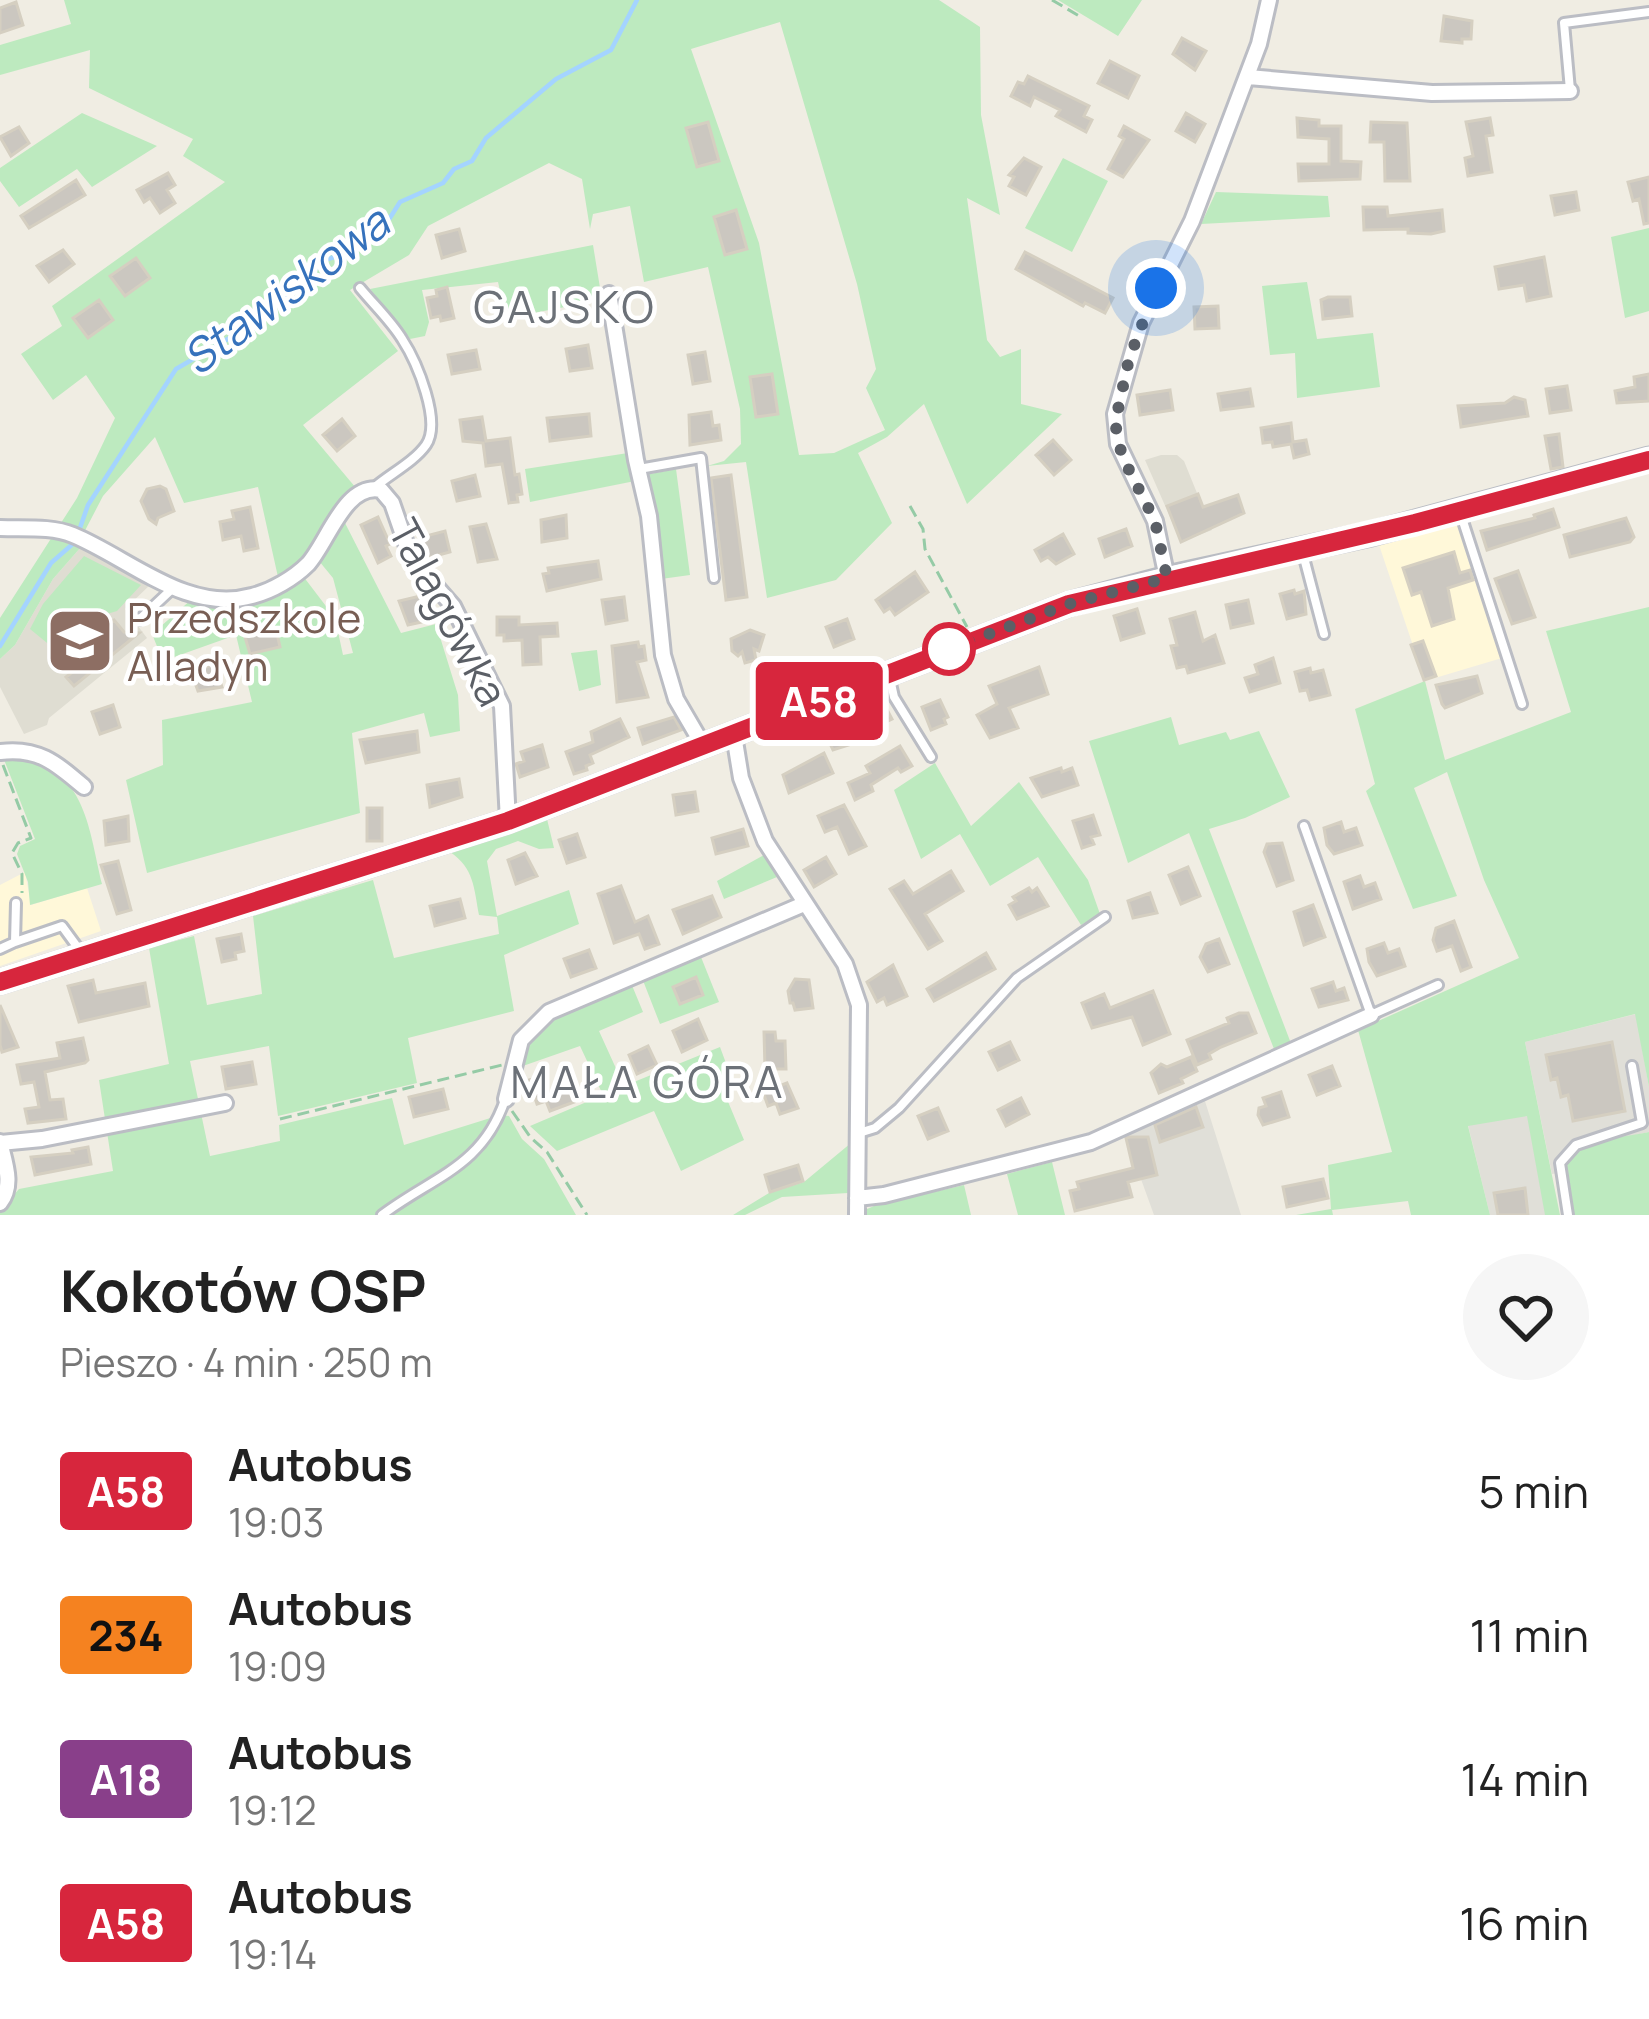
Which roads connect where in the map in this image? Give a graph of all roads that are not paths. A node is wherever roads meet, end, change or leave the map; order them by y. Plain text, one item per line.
1 (1269, 0) edge
2 (1649, 12) edge
3 (1248, 77) junction
4 (1570, 91) joint
5 (360, 288) dead end
6 (609, 294) dead end
7 (1649, 459) edge
8 (638, 470) junction
9 (374, 488) junction
10 (1460, 512) junction
11 (0, 528) edge
12 (1302, 549) junction
13 (714, 578) dead end
14 (1167, 578) junction
15 (174, 586) junction
16 (140, 620) dead end
17 (1324, 634) dead end
18 (888, 673) junction
19 (1522, 704) dead end
20 (734, 735) junction
21 (704, 746) junction
22 (0, 755) edge
23 (931, 757) dead end
24 (84, 787) dead end
25 (508, 821) junction
26 (1304, 826) dead end
27 (16, 903) road end
28 (804, 904) junction
29 (1105, 916) dead end
30 (15, 942) junction
31 (0, 949) edge
32 (82, 954) junction
33 (0, 982) edge
34 (1438, 985) dead end
35 (1371, 1016) junction
36 (1631, 1066) dead end
37 (506, 1099) joint
38 (225, 1103) dead end
39 (858, 1134) junction
40 (0, 1142) edge
41 (857, 1198) junction
42 (0, 1203) edge
43 (382, 1215) edge
44 (857, 1215) edge
45 (1568, 1215) edge

1 - 3 street
2 - 4 lane
3 - 4 street
3 - 14 street
5 - 9 lane
6 - 8 street
7 - 10 street
8 - 13 lane
8 - 21 street
9 - 15 street, Talagówka
9 - 25 street, Talagówka
10 - 12 street
10 - 19 lane
11 - 15 street, Talagówka
12 - 14 street
12 - 17 lane
14 - 18 street
15 - 16 lane
18 - 20 street
18 - 23 lane
20 - 21 street
20 - 28 street
21 - 25 street
22 - 24 street
25 - 32 street
26 - 35 lane
27 - 30 lane
28 - 37 street
28 - 39 street
29 - 39 lane
30 - 31 lane
30 - 32 lane
32 - 33 street
34 - 35 lane
35 - 41 street
36 - 45 lane
37 - 43 lane
38 - 40 street
39 - 41 street
40 - 42 street
41 - 44 street

